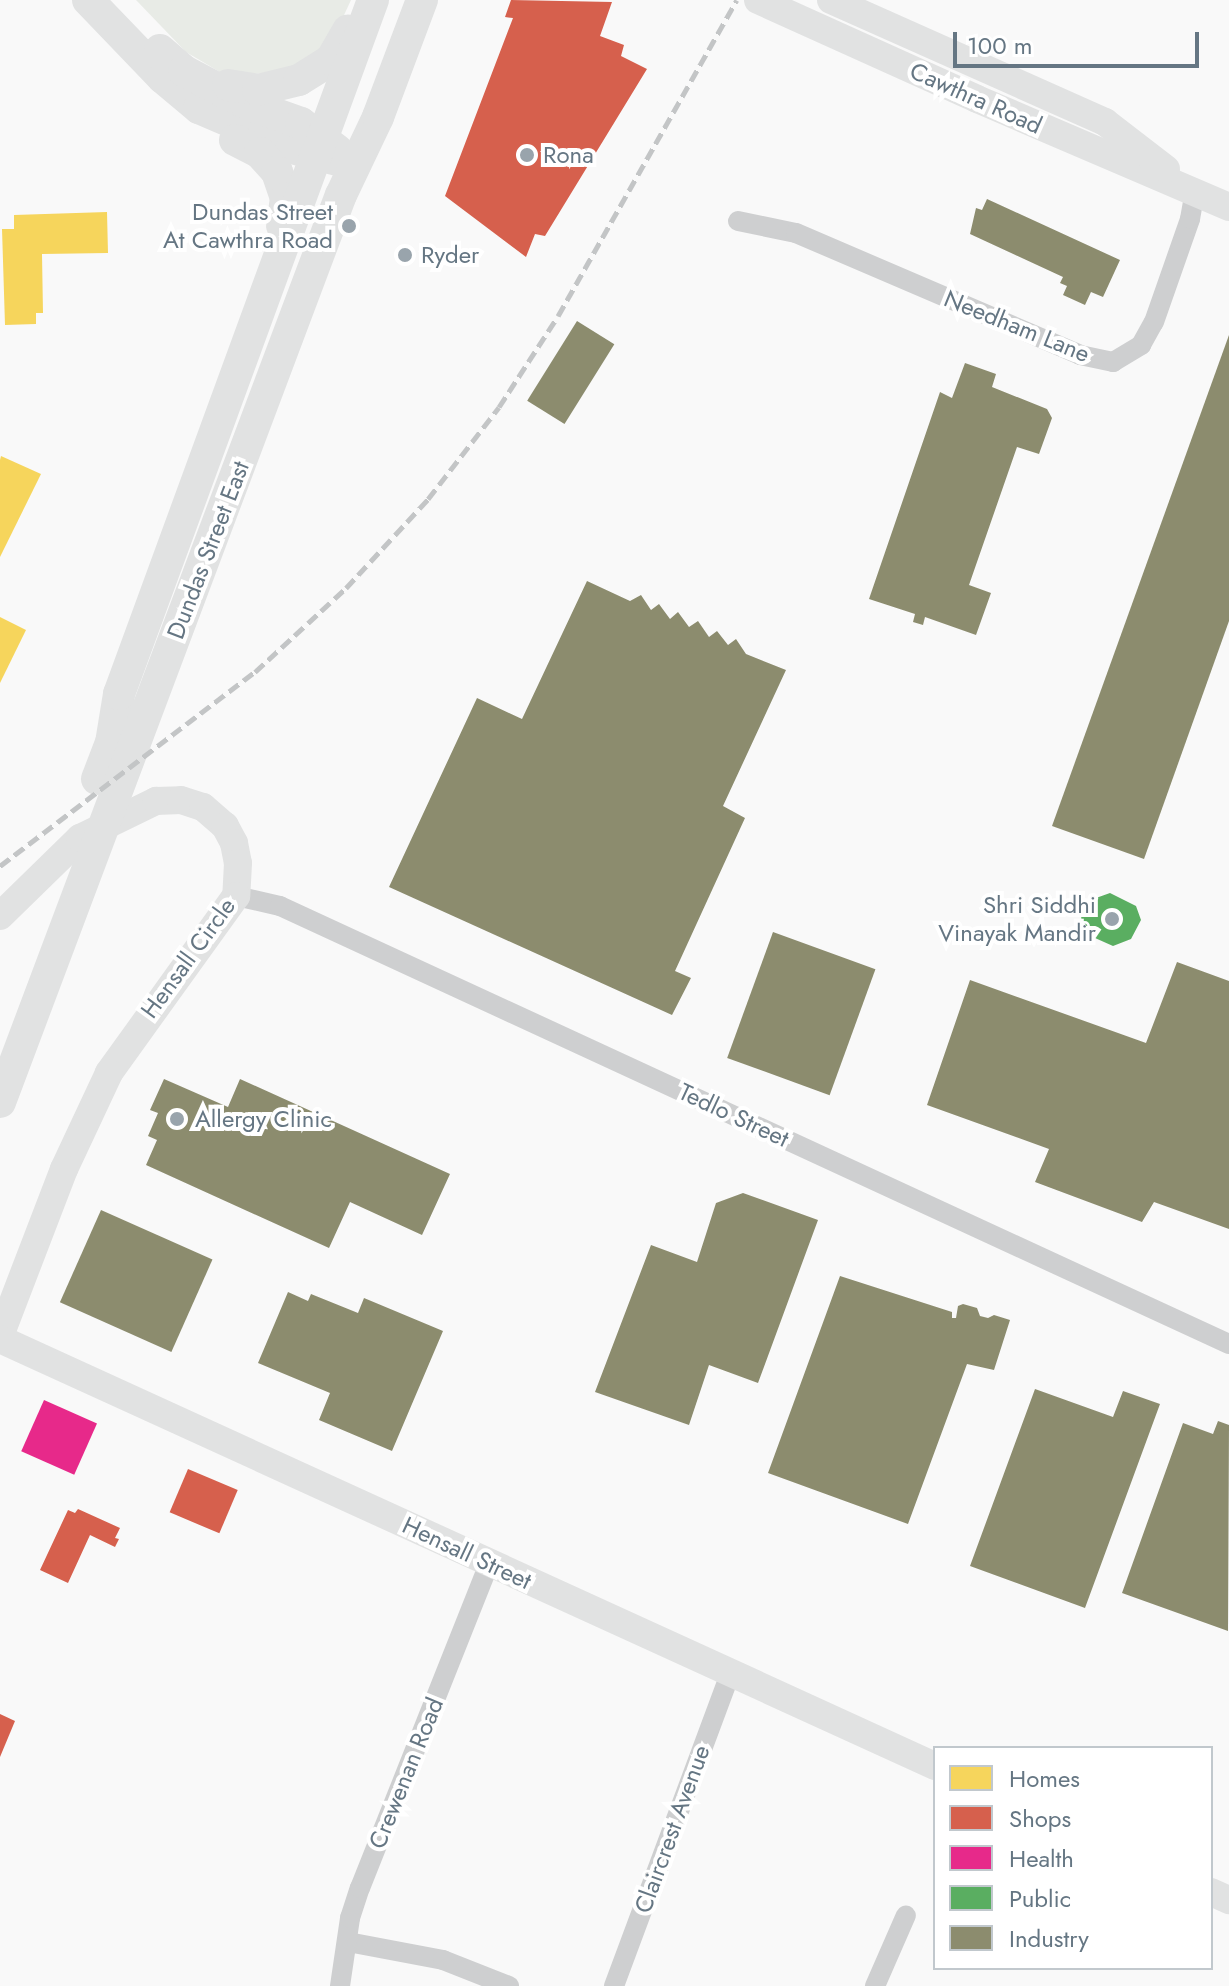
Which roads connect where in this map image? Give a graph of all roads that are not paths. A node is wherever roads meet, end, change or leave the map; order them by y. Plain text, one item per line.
1 (88, 0) edge
2 (114, 0) edge
3 (360, 0) edge
4 (373, 0) edge
5 (422, 0) edge
6 (758, 0) edge
7 (831, 0) edge
8 (202, 94) junction
9 (319, 146) junction
10 (356, 164) junction
11 (1195, 191) junction
12 (1229, 207) edge
13 (738, 221) dead end
14 (264, 294) junction
15 (66, 895) junction
16 (236, 896) junction
17 (0, 916) edge
18 (0, 1040) edge
19 (0, 1102) edge
20 (0, 1338) edge
21 (1229, 1344) edge
22 (489, 1564) junction
23 (731, 1672) junction
24 (933, 1765) edge
25 (906, 1915) dead end
26 (348, 1942) junction
27 (340, 1986) edge
28 (509, 1986) edge
29 (614, 1986) edge
30 (875, 1986) edge

1 - 8 main road
2 - 8 main road
3 - 8 main road
4 - 9 main road, Dundas Street East
5 - 10 main road, Dundas Street East
6 - 11 street, Cawthra Road
7 - 11 street, Cawthra Road
8 - 9 main road
8 - 14 main road
9 - 10 main road
9 - 14 main road, Dundas Street East
10 - 15 main road, Dundas Street East
11 - 12 street, Cawthra Road
11 - 13 street, Needham Lane
14 - 15 main road, Dundas Street East
15 - 18 main road, Dundas Street East
15 - 19 main road, Dundas Street East
16 - 17 street, Hensall Circle
16 - 20 street, Hensall Circle
16 - 21 street, Tedlo Street
20 - 22 street, Hensall Street
22 - 23 street, Hensall Street
22 - 26 street, Crewenan Road
23 - 24 street, Hensall Street
23 - 29 street, Claircrest Avenue
25 - 30 street
26 - 27 street, Crewenan Road
26 - 28 street

